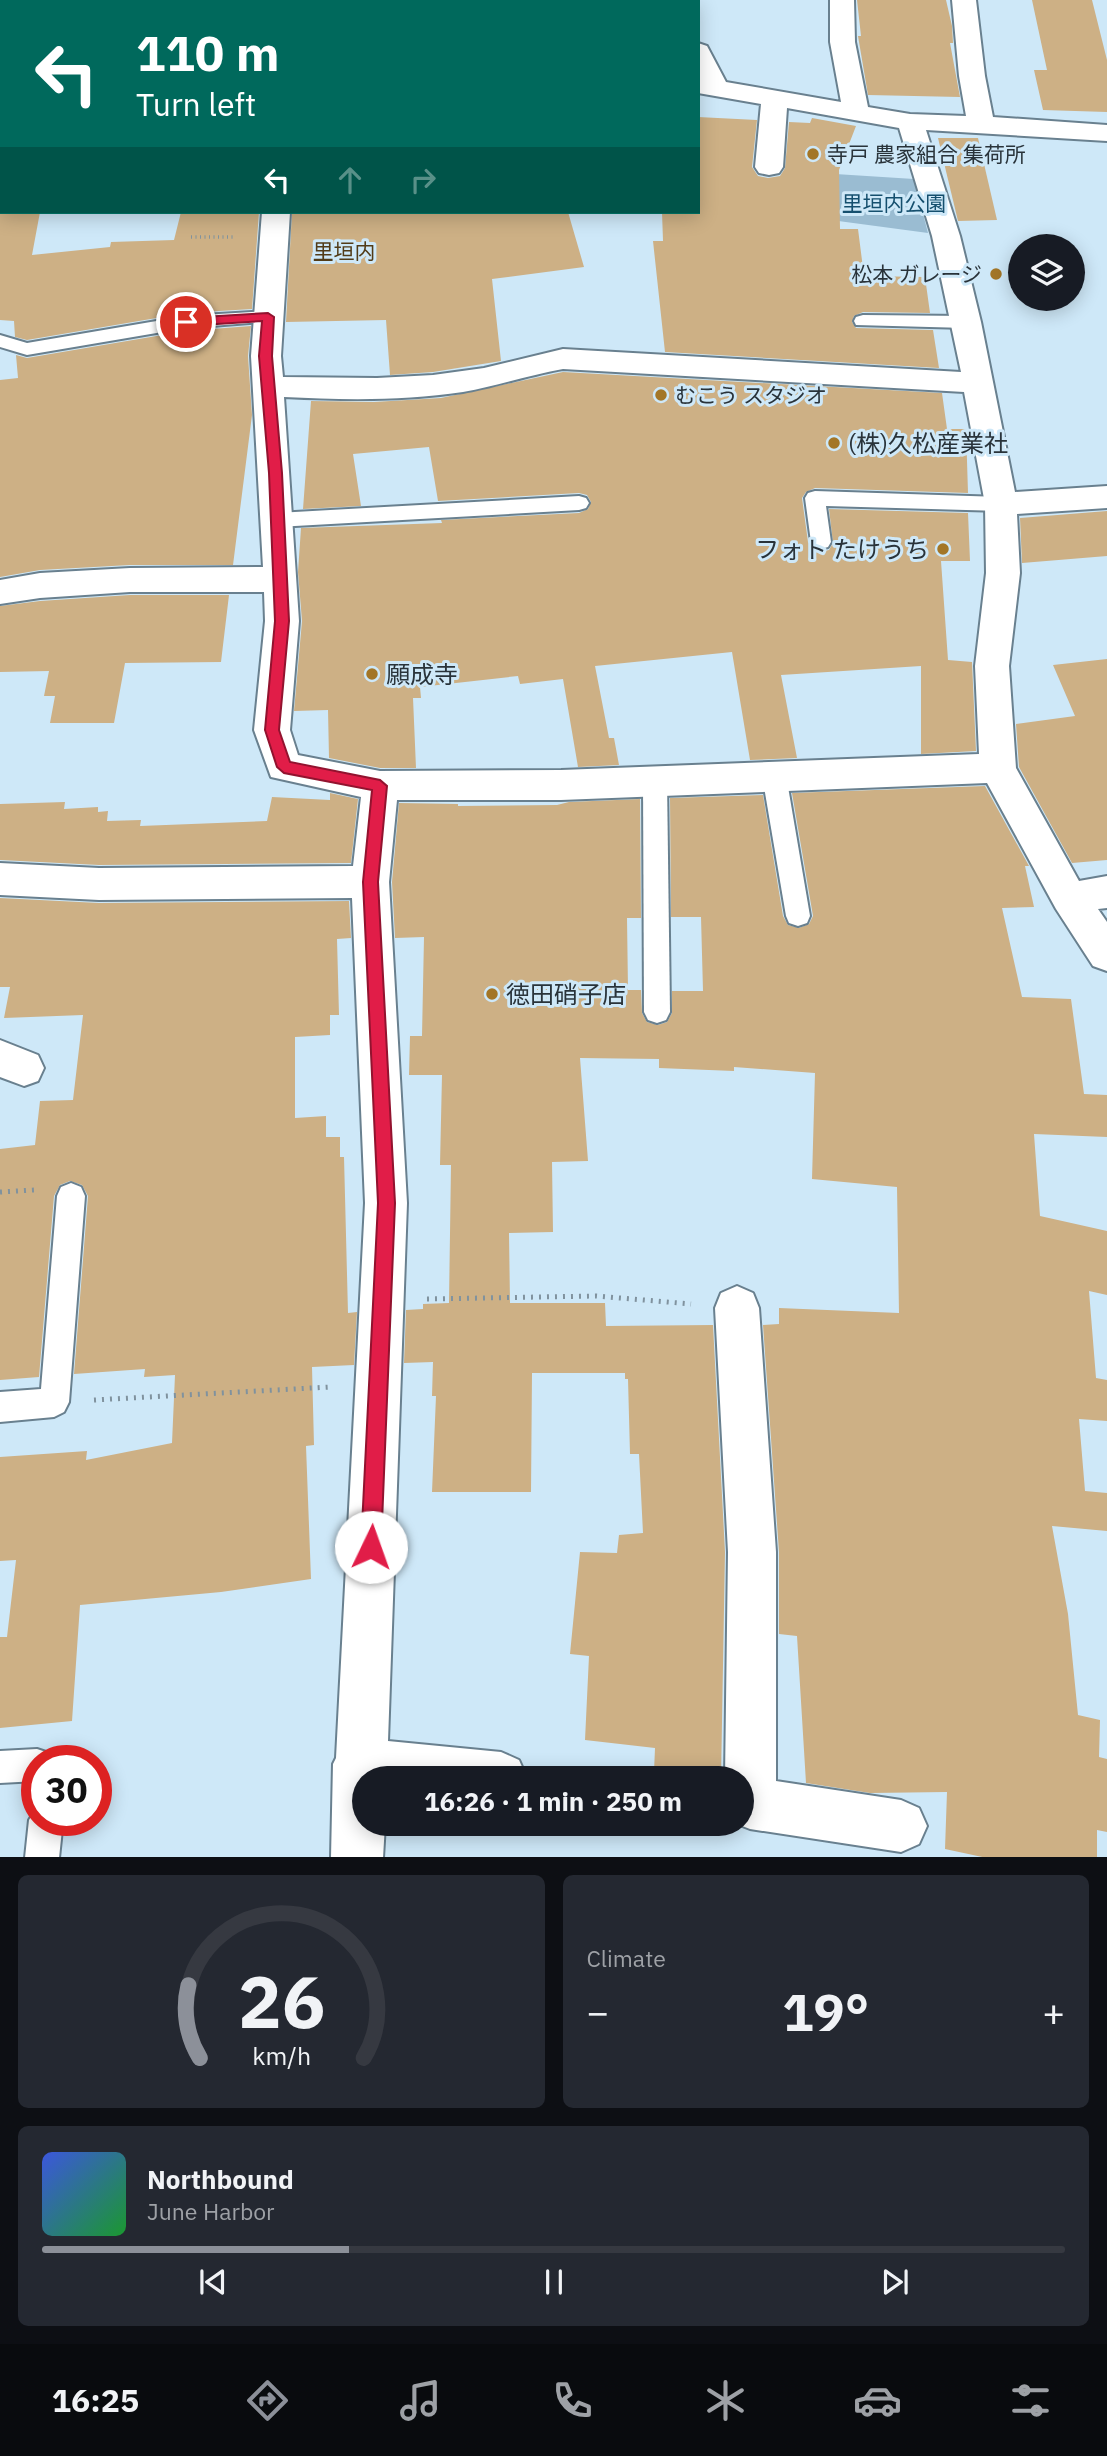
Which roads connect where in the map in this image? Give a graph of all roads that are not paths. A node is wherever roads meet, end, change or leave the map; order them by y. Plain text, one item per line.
1 (842, 0) edge
2 (964, 0) edge
3 (700, 59) edge
4 (707, 86) edge
5 (775, 98) junction
6 (856, 112) junction
7 (910, 122) junction
8 (981, 124) junction
9 (1107, 133) edge
10 (769, 167) dead end
11 (276, 214) edge
12 (268, 317) junction
13 (863, 321) dead end
14 (966, 323) junction
15 (0, 341) edge
16 (976, 383) junction
17 (268, 386) junction
18 (1107, 497) edge
19 (579, 503) dead end
20 (1001, 504) junction
21 (277, 520) junction
22 (821, 542) dead end
23 (281, 580) junction
24 (0, 592) edge
25 (998, 769) junction
26 (774, 775) junction
27 (655, 780) junction
28 (380, 786) junction
29 (0, 879) edge
30 (370, 882) junction
31 (1107, 892) edge
32 (1069, 898) junction
33 (797, 916) dead end
34 (1107, 954) edge
35 (657, 1012) dead end
36 (71, 1196) dead end
37 (737, 1308) road end
38 (0, 1407) edge
39 (359, 1764) junction
40 (21, 1766) edge
41 (379, 1766) edge
42 (747, 1766) edge
43 (0, 1767) edge
44 (754, 1803) edge
45 (901, 1826) dead end
46 (44, 1836) edge
47 (42, 1857) edge
48 (357, 1857) edge

1 - 6 street
2 - 8 street
3 - 4 street
4 - 5 street
5 - 6 street
5 - 10 street
6 - 7 street
7 - 8 street
7 - 14 street
8 - 9 street
11 - 12 street
12 - 15 lane
12 - 17 street
13 - 14 lane
14 - 16 street
16 - 17 street
16 - 20 street
17 - 21 street
18 - 20 street
19 - 21 lane
20 - 22 lane
20 - 25 street
21 - 23 street
23 - 24 street
23 - 28 street
25 - 26 street
25 - 32 street
26 - 27 street
26 - 33 lane
27 - 28 street
27 - 35 lane
28 - 30 street
29 - 30 street
30 - 39 street
31 - 32 street
32 - 34 street
36 - 38 lane
37 - 42 street
39 - 41 street
39 - 48 street
40 - 43 lane
44 - 45 street
46 - 47 lane

